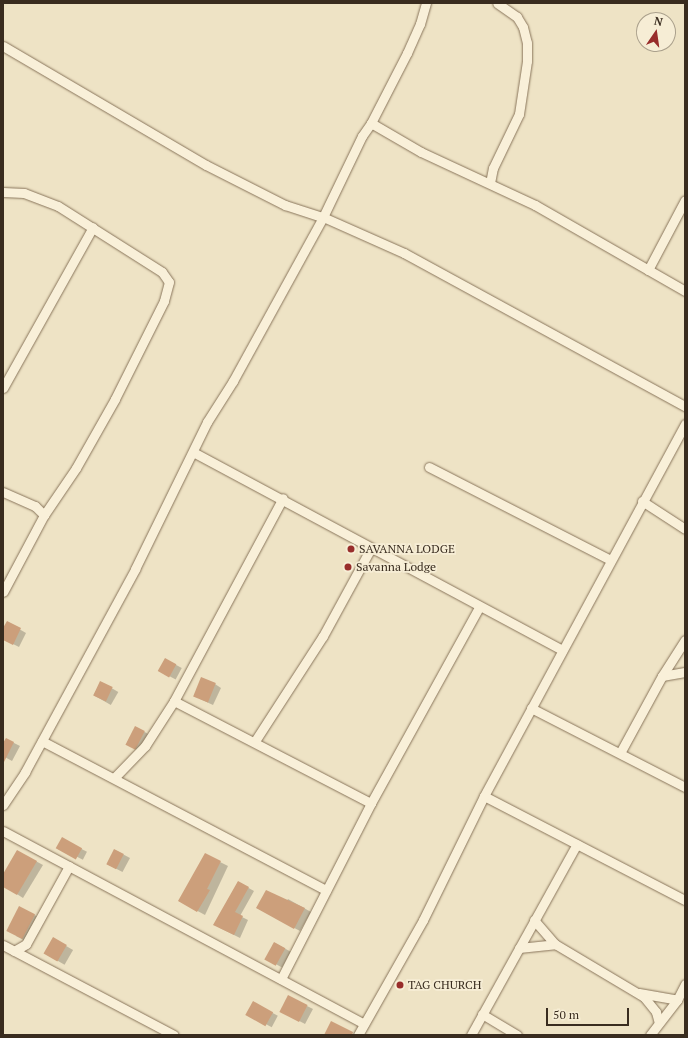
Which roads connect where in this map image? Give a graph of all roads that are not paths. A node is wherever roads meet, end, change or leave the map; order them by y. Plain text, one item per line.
1 (426, 3) edge
2 (496, 3) edge
3 (3, 46) edge
4 (371, 123) junction
5 (490, 183) junction
6 (3, 192) edge
7 (685, 200) edge
8 (323, 217) junction
9 (93, 228) junction
10 (648, 270) junction
11 (685, 291) edge
12 (3, 387) edge
13 (685, 406) edge
14 (685, 424) edge
15 (193, 452) junction
16 (429, 467) dead end
17 (3, 492) edge
18 (283, 498) junction
19 (642, 501) junction
20 (44, 515) junction
21 (685, 529) edge
22 (371, 548) junction
23 (611, 560) junction
24 (3, 592) edge
25 (479, 607) junction
26 (685, 640) edge
27 (562, 650) junction
28 (685, 672) edge
29 (662, 676) junction
30 (174, 700) junction
31 (531, 708) junction
32 (42, 741) junction
33 (255, 741) junction
34 (620, 753) junction
35 (114, 778) junction
36 (685, 787) edge
37 (484, 796) junction
38 (371, 803) junction
39 (3, 805) edge
40 (3, 831) edge
41 (577, 844) junction
42 (69, 866) junction
43 (326, 890) junction
44 (685, 900) edge
45 (534, 920) junction
46 (555, 944) junction
47 (3, 945) edge
48 (519, 948) junction
49 (14, 951) junction
50 (281, 979) junction
51 (685, 984) edge
52 (638, 993) junction
53 (678, 1000) junction
54 (482, 1014) junction
55 (659, 1023) junction
56 (364, 1024) junction
57 (174, 1035) edge
58 (358, 1035) edge
59 (471, 1035) edge
60 (517, 1035) edge
61 (650, 1035) edge

1 - 4 street
2 - 5 street
3 - 8 street
4 - 5 street
4 - 8 street
5 - 10 street
6 - 9 street
7 - 10 street
8 - 13 street
8 - 15 street
9 - 12 street
9 - 20 street
10 - 11 street
14 - 19 street
15 - 18 street
15 - 32 street
16 - 23 street
17 - 20 street
18 - 22 street
18 - 30 street
19 - 21 street
19 - 23 street
20 - 24 street
22 - 25 street
22 - 33 street
23 - 27 street
25 - 27 street
25 - 38 street
26 - 29 street
27 - 31 street
28 - 29 street
29 - 34 street
30 - 33 street
30 - 35 street
31 - 34 street
31 - 37 street
32 - 35 street
32 - 39 street
33 - 38 street
34 - 36 street
35 - 43 street
37 - 41 street
37 - 56 street
38 - 43 street
40 - 42 street
41 - 44 street
41 - 45 street
42 - 49 street
42 - 50 street
43 - 50 street
45 - 46 street
45 - 48 street
46 - 48 street
46 - 52 street
47 - 49 street
48 - 54 street
49 - 57 street
50 - 56 street
51 - 53 street
52 - 53 street
52 - 55 street
53 - 55 street
54 - 59 street
54 - 60 street
55 - 61 street
56 - 58 street

